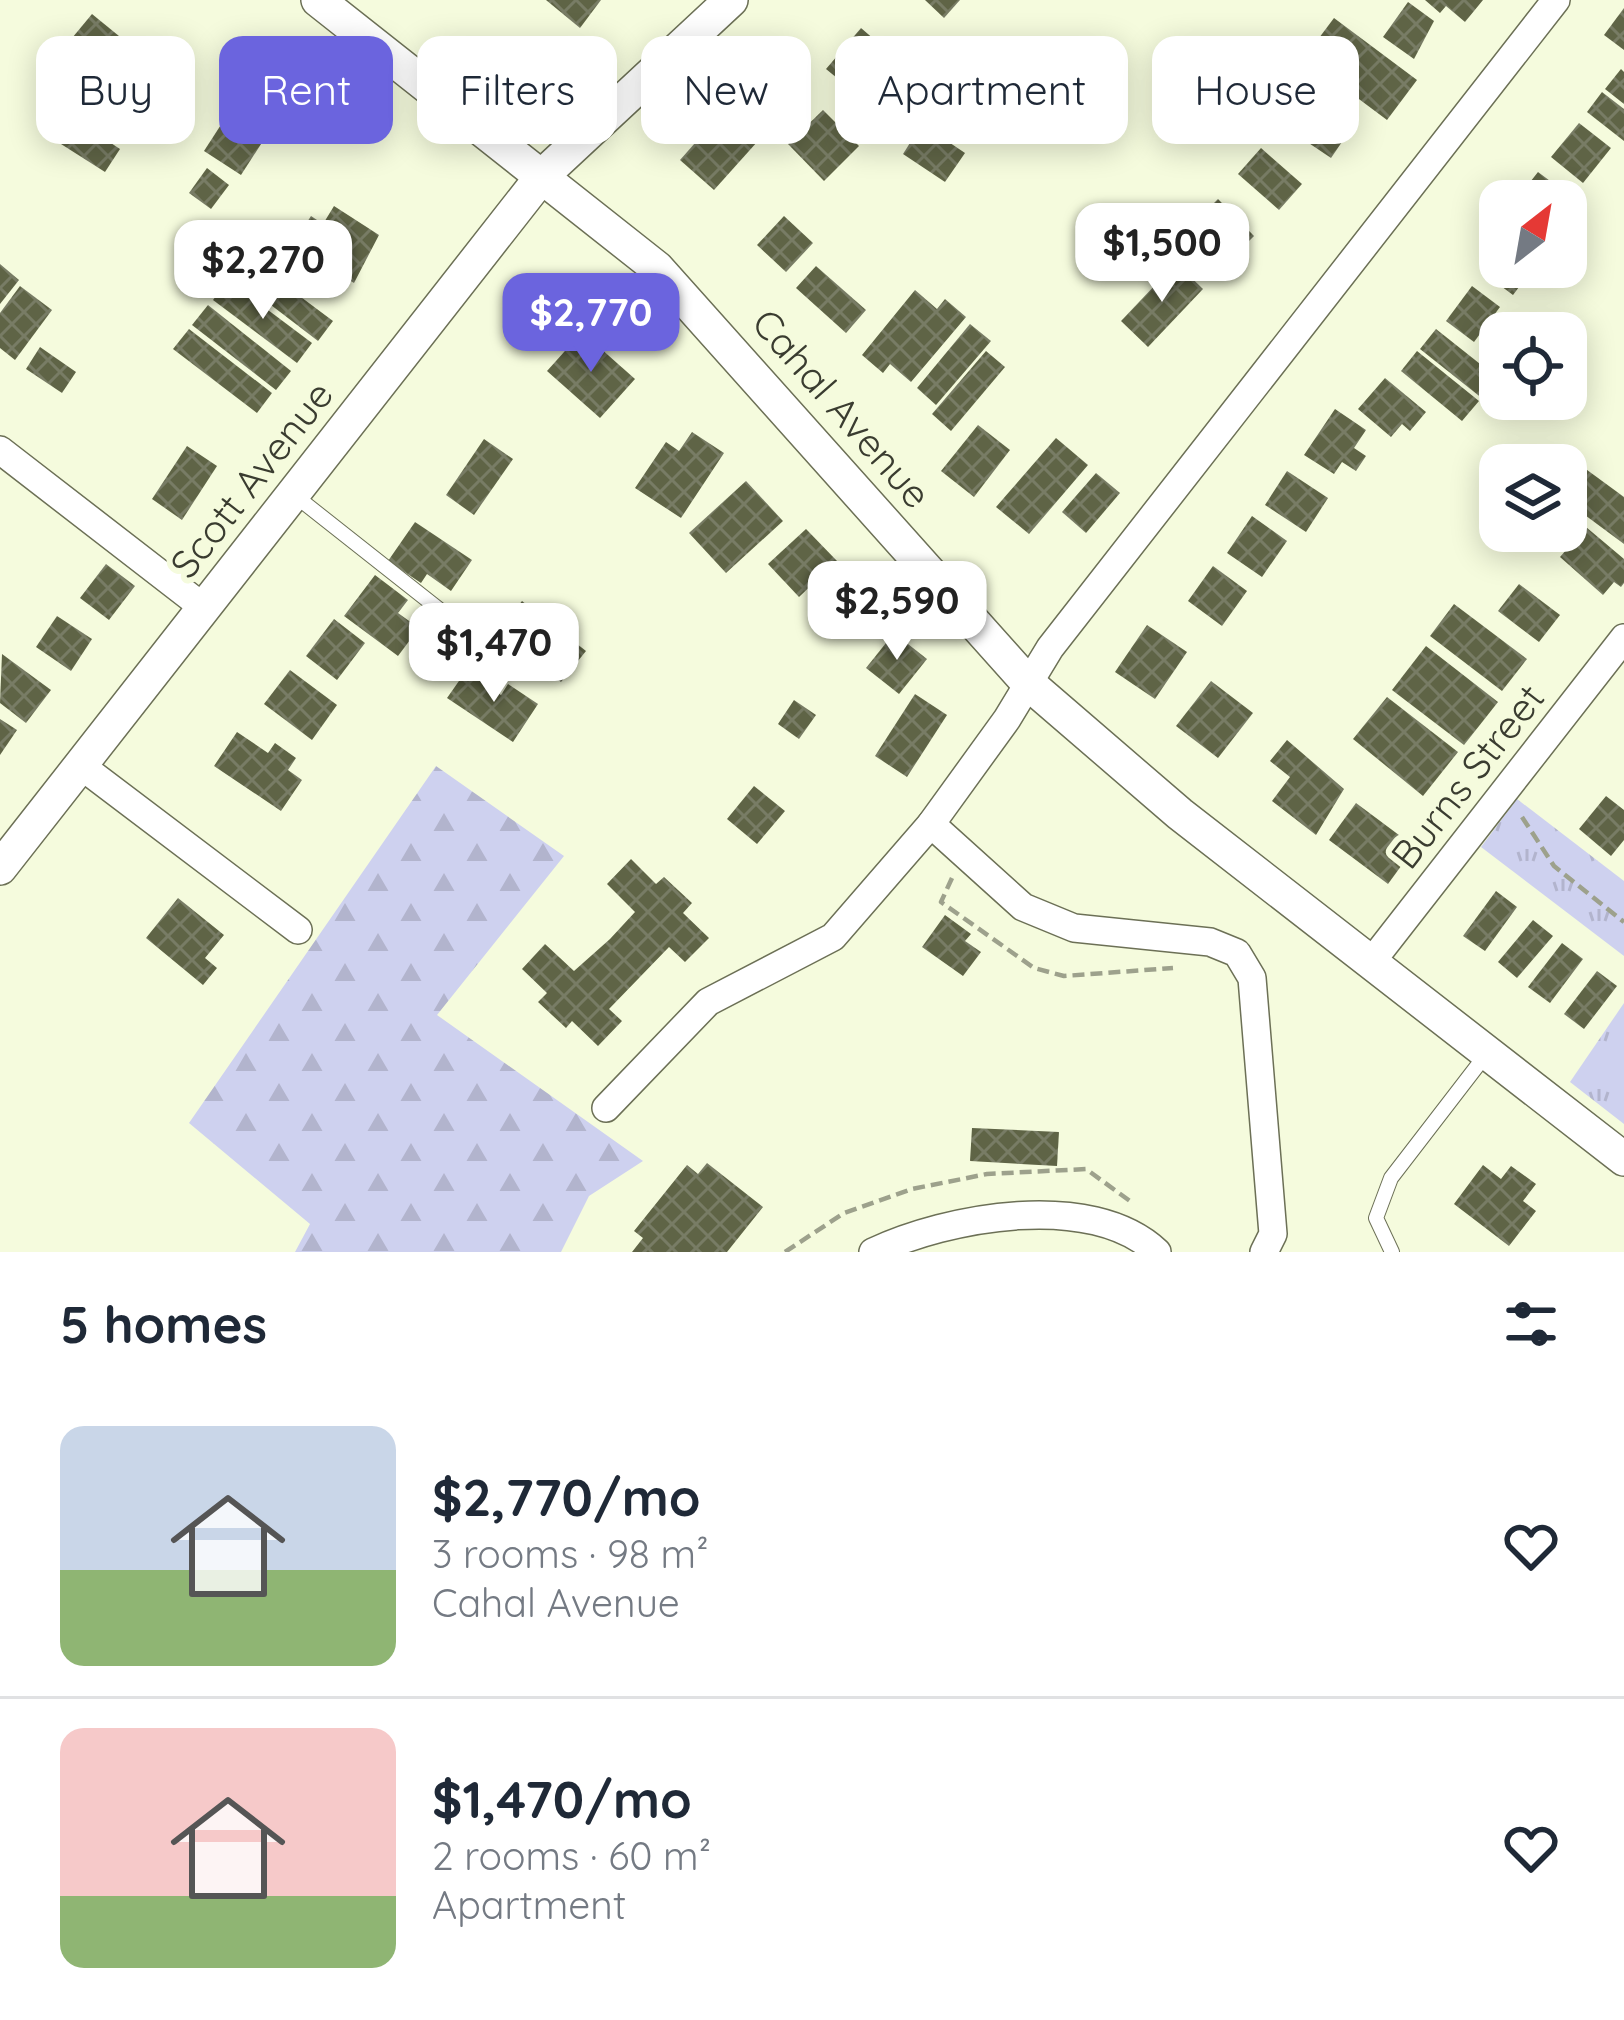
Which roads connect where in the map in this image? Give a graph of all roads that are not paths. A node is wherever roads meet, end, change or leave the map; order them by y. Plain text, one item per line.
1 (318, 0) edge
2 (731, 0) edge
3 (1556, 0) edge
4 (543, 175) junction
5 (0, 450) edge
6 (293, 494) junction
7 (203, 608) junction
8 (464, 628) dead end
9 (1624, 638) edge
10 (1028, 683) junction
11 (80, 765) junction
12 (931, 824) junction
13 (0, 868) edge
14 (298, 930) dead end
15 (1372, 961) junction
16 (1488, 1052) junction
17 (605, 1108) dead end
18 (1624, 1159) edge
19 (873, 1252) edge
20 (1157, 1252) edge
21 (1264, 1252) edge
22 (1392, 1252) edge

1 - 4 street, Cahal Avenue
2 - 4 street, Scott Avenue
3 - 10 street
4 - 6 street, Scott Avenue
4 - 10 street, Cahal Avenue
5 - 7 street
6 - 7 street, Scott Avenue
6 - 8 lane
7 - 11 street, Scott Avenue
9 - 15 street, Burns Street
10 - 12 street
10 - 15 street, Cahal Avenue
11 - 13 street, Scott Avenue
11 - 14 street
12 - 17 street
12 - 21 street
15 - 16 street, Cahal Avenue
16 - 18 street, Cahal Avenue
16 - 22 lane
19 - 20 street

